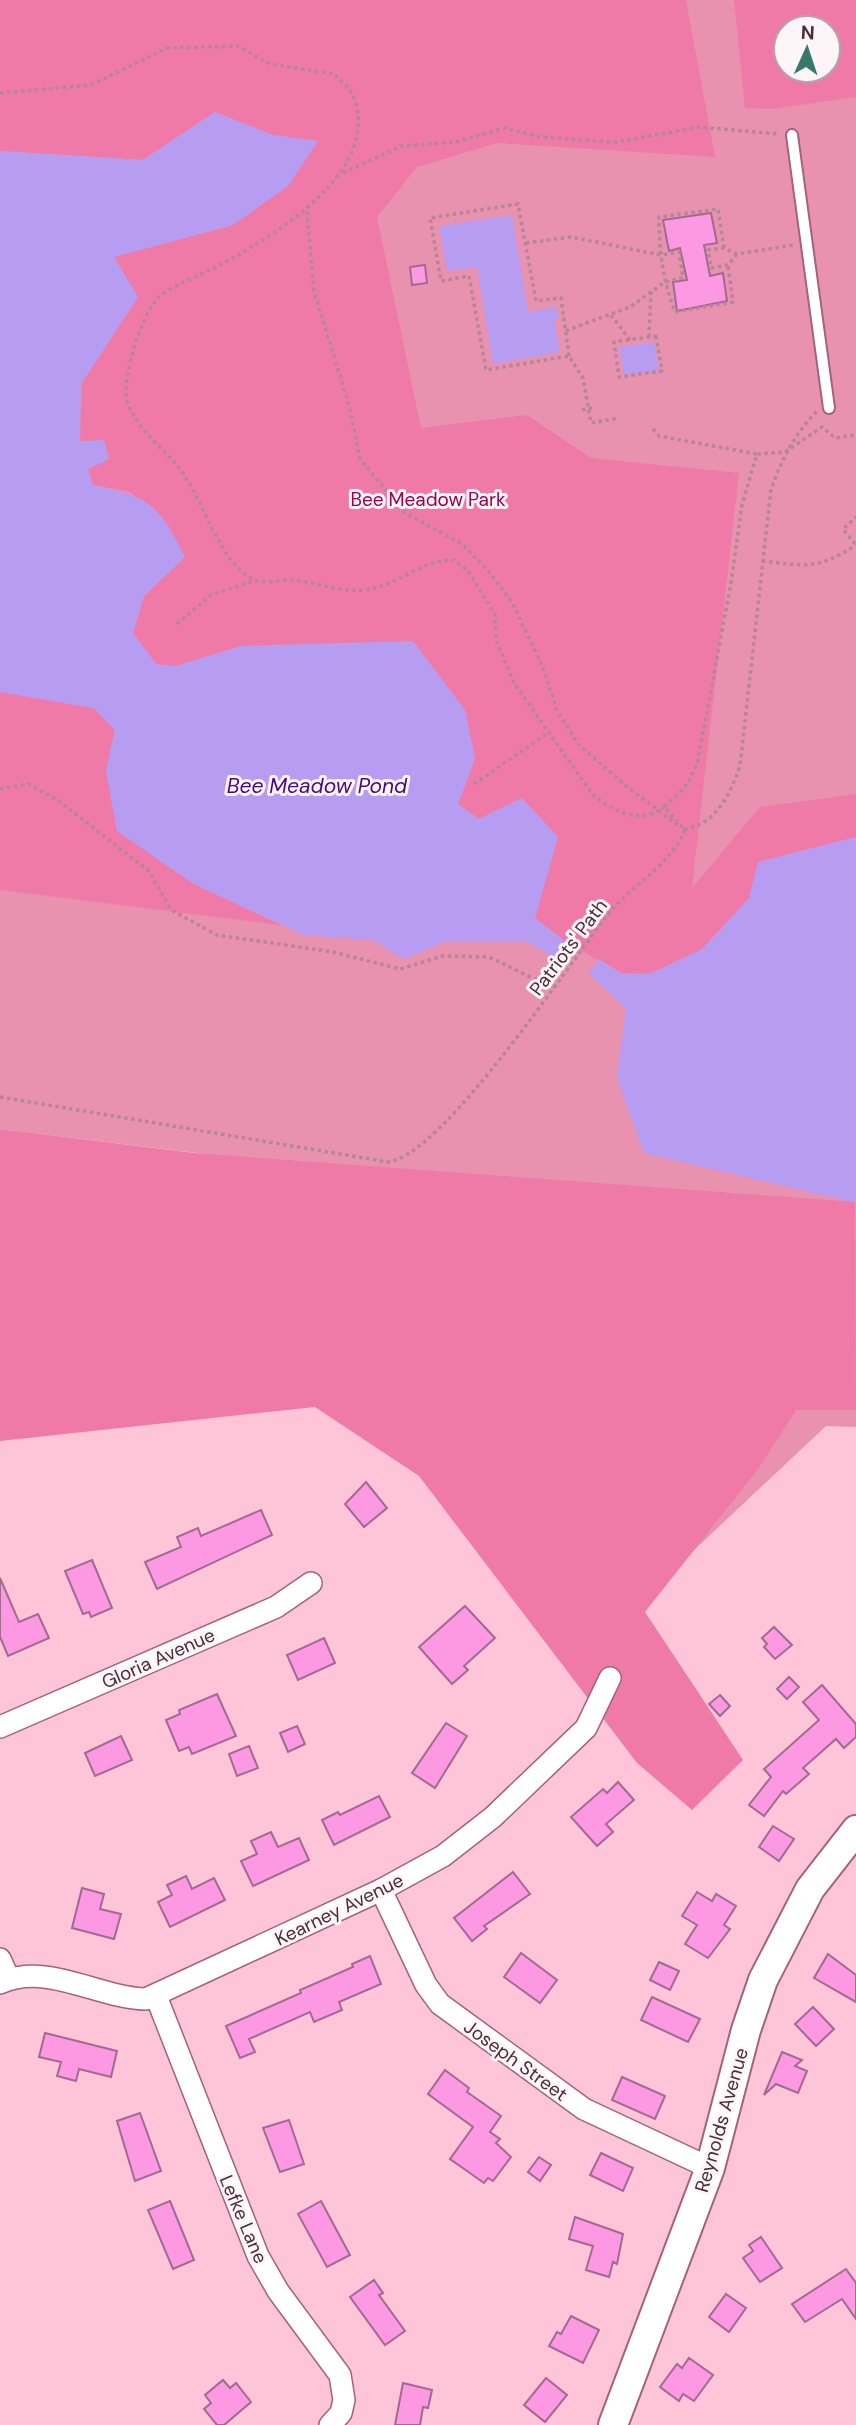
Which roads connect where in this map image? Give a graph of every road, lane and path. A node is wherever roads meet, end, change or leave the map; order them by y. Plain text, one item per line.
1 (0, 93) edge
2 (792, 135) joint
3 (343, 173) junction
4 (307, 210) junction
5 (526, 243) junction
6 (807, 245) junction
7 (724, 248) junction
8 (661, 254) junction
9 (737, 254) junction
10 (728, 265) junction
11 (665, 282) junction
12 (651, 292) junction
13 (611, 315) junction
14 (565, 331) junction
15 (649, 337) junction
16 (630, 340) junction
17 (569, 356) junction
18 (596, 407) dead end
19 (829, 408) joint
20 (589, 409) junction
21 (582, 410) dead end
22 (619, 418) dead end
23 (653, 429) dead end
24 (856, 435) edge
25 (785, 452) junction
26 (757, 454) junction
27 (856, 517) edge
28 (856, 544) edge
29 (762, 561) junction
30 (256, 580) junction
31 (177, 624) dead end
32 (548, 733) junction
33 (474, 784) dead end
34 (0, 789) edge
35 (664, 807) junction
36 (658, 811) junction
37 (685, 830) junction
38 (553, 988) junction
39 (0, 1097) edge
40 (311, 1583) dead end
41 (610, 1678) dead end
42 (0, 1727) edge
43 (856, 1830) edge
44 (382, 1890) junction
45 (0, 1959) edge
46 (4, 1981) edge
47 (156, 1996) junction
48 (710, 2168) junction
49 (330, 2425) edge
50 (613, 2425) edge

1 - 3 path
2 - 3 path
2 - 6 lane
3 - 4 path
4 - 30 path
4 - 36 path
5 - 8 path
5 - 14 path
5 - 17 path
6 - 9 path
6 - 19 lane
7 - 8 path
7 - 9 path
7 - 10 path
8 - 11 path
8 - 11 path
9 - 10 path
10 - 11 path
11 - 12 path
12 - 13 path
12 - 15 path
13 - 14 path
13 - 16 path
14 - 17 path
15 - 16 path
15 - 16 path
17 - 20 path
18 - 20 path
19 - 25 path
20 - 21 path
20 - 22 path
23 - 26 path
24 - 25 path
25 - 26 path
25 - 29 path
26 - 35 path
27 - 28 path
28 - 29 path
29 - 37 path
30 - 31 path
30 - 32 path
32 - 33 path
32 - 36 path
34 - 38 path
35 - 36 path
35 - 37 path
36 - 37 path
37 - 38 path, Patriots' Path
38 - 39 path, Patriots' Path
40 - 42 street, Gloria Avenue
41 - 44 street, Kearney Avenue
43 - 48 street, Reynolds Avenue
44 - 47 street, Kearney Avenue
44 - 48 street, Joseph Street
45 - 46 street
46 - 47 street, Kearney Avenue
47 - 49 street, Lefke Lane
48 - 50 street, Reynolds Avenue

